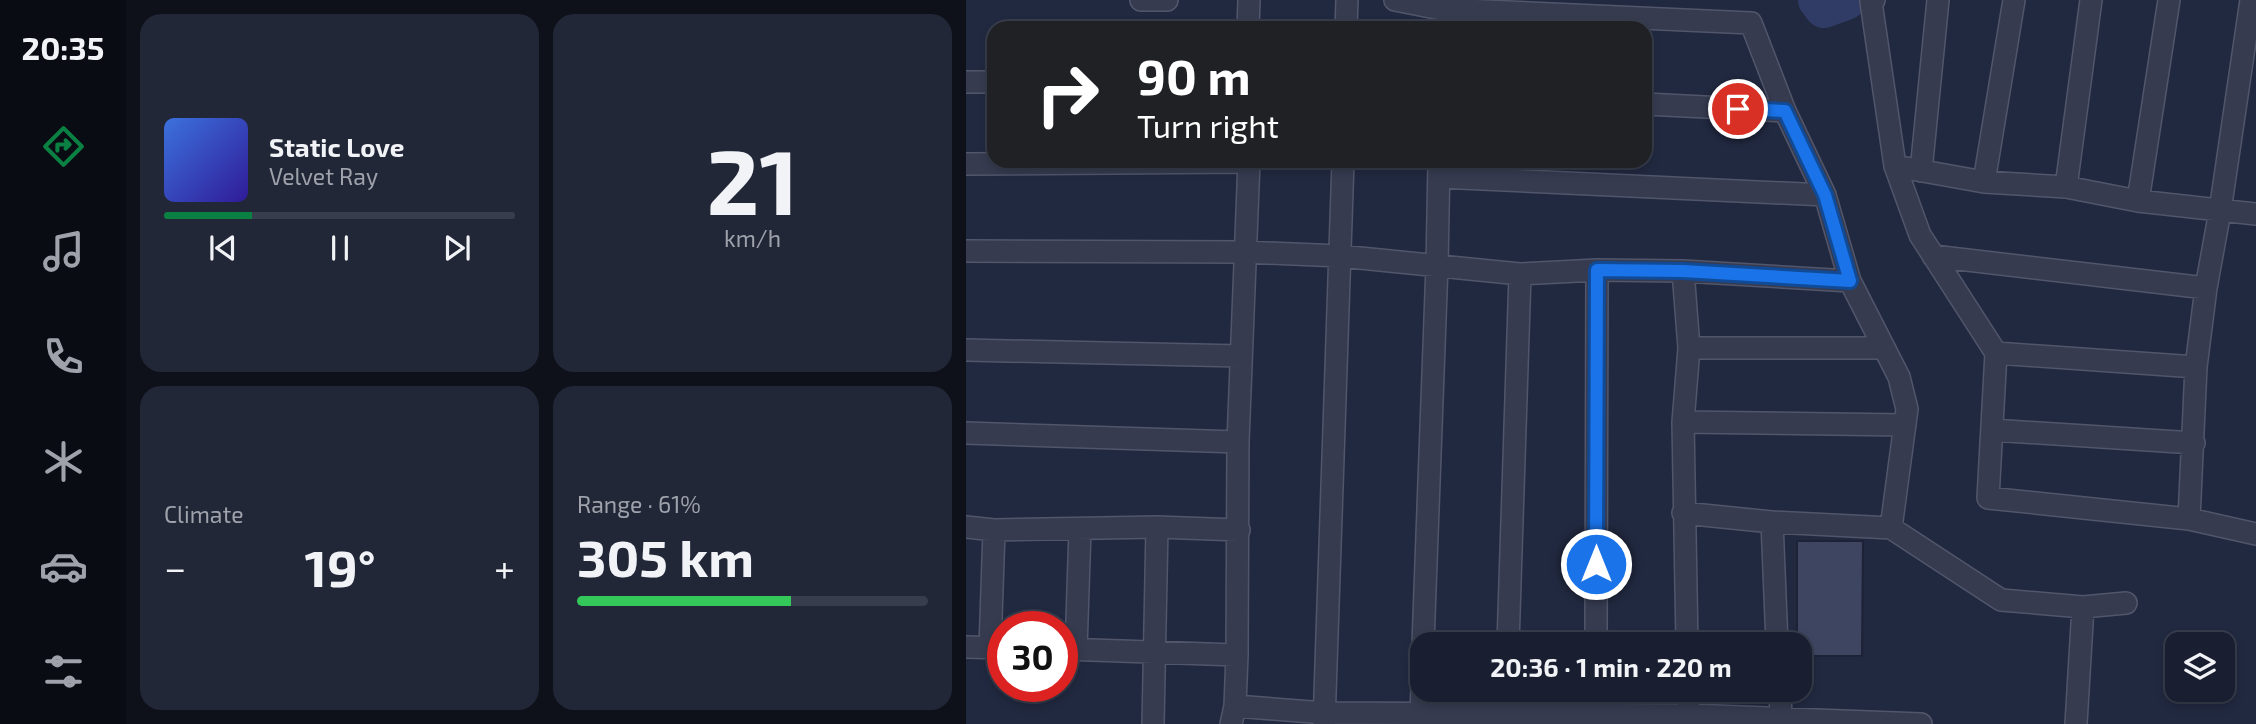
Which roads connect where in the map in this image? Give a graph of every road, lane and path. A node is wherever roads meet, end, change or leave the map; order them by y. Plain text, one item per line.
1 (1141, 0) edge
2 (1157, 0) edge
3 (1167, 0) edge
4 (1249, 0) edge
5 (1347, 0) edge
6 (1395, 0) edge
7 (1874, 0) edge
8 (1938, 0) edge
9 (2014, 0) edge
10 (2091, 0) edge
11 (2169, 0) edge
12 (2252, 0) edge
13 (1440, 19) edge
14 (1248, 21) edge
15 (1346, 21) edge
16 (1596, 21) edge
17 (1652, 22) edge
18 (966, 82) edge
19 (987, 82) edge
20 (1652, 104) edge
21 (1785, 111) junction
22 (966, 164) edge
23 (987, 164) edge
24 (1895, 166) junction
25 (1249, 168) edge
26 (1343, 168) edge
27 (1439, 169) edge
28 (1921, 171) junction
29 (1984, 182) junction
30 (2066, 187) junction
31 (1825, 195) junction
32 (2138, 201) junction
33 (2220, 211) junction
34 (2256, 214) edge
35 (966, 251) edge
36 (1245, 252) junction
37 (1340, 256) junction
38 (1933, 256) junction
39 (1437, 265) junction
40 (1597, 270) junction
41 (1683, 271) junction
42 (1520, 274) junction
43 (1850, 281) junction
44 (2206, 288) junction
45 (1689, 348) junction
46 (1883, 348) junction
47 (966, 350) edge
48 (1996, 353) junction
49 (1241, 356) junction
50 (2196, 367) junction
51 (1683, 422) junction
52 (1905, 425) junction
53 (1992, 430) junction
54 (966, 433) edge
55 (1238, 442) junction
56 (2194, 443) junction
57 (1683, 513) junction
58 (2189, 519) junction
59 (1772, 522) junction
60 (966, 527) edge
61 (1157, 527) junction
62 (1891, 528) junction
63 (994, 530) junction
64 (1080, 530) junction
65 (1239, 530) junction
66 (2256, 534) edge
67 (2126, 603) dead end
68 (2083, 607) junction
69 (995, 611) edge
70 (1073, 611) edge
71 (1423, 632) edge
72 (1508, 632) edge
73 (1596, 632) edge
74 (1687, 632) edge
75 (1777, 632) edge
76 (966, 647) edge
77 (987, 648) edge
78 (1078, 650) edge
79 (1154, 654) junction
80 (1237, 655) junction
81 (1421, 702) edge
82 (1506, 702) edge
83 (1596, 702) edge
84 (1689, 702) edge
85 (1780, 702) edge
86 (1420, 714) junction
87 (1506, 714) junction
88 (1233, 715) edge
89 (1596, 715) junction
90 (1325, 719) edge
91 (1781, 719) junction
92 (1689, 720) edge
93 (1153, 724) edge
94 (1922, 724) edge
95 (2076, 724) edge

1 - 2 street
2 - 3 street
4 - 14 street
5 - 15 street
6 - 13 street
7 - 24 street
8 - 28 street
9 - 29 street
10 - 30 street
11 - 32 street
12 - 33 street
13 - 16 street
17 - 21 street
18 - 19 street
20 - 21 street
21 - 31 street
22 - 23 street
24 - 28 street
24 - 38 street
25 - 36 street
26 - 37 street
27 - 31 street
27 - 39 street
28 - 29 street
29 - 30 street
30 - 32 street
31 - 43 street
32 - 33 street
33 - 34 street
33 - 44 street
35 - 36 street
36 - 37 street
36 - 49 street
37 - 39 street
37 - 90 street
38 - 44 street
38 - 48 street
39 - 42 street
39 - 71 street
40 - 41 street
40 - 42 street
40 - 73 street
41 - 43 street
41 - 45 street
42 - 72 street
43 - 46 street
44 - 50 street
45 - 46 street
45 - 51 street
46 - 52 street
47 - 49 street
48 - 50 street
48 - 53 street
49 - 55 street
50 - 56 street
51 - 52 street
51 - 57 street
52 - 62 street
53 - 56 street
53 - 58 street
54 - 55 street
55 - 65 street
56 - 58 street
57 - 59 street
57 - 74 street
58 - 66 street
59 - 62 street
59 - 75 street
60 - 63 street
61 - 64 street
61 - 65 street
61 - 79 street
62 - 68 street
63 - 64 street
63 - 69 street
64 - 70 street
65 - 80 street
67 - 68 street
68 - 95 street
76 - 77 street
78 - 79 street
79 - 80 street
79 - 93 street
80 - 88 street
81 - 86 street
82 - 87 street
83 - 89 street
84 - 92 street
85 - 91 street
86 - 87 street
86 - 90 street
87 - 89 street
88 - 90 street
89 - 92 street
91 - 92 street
91 - 94 street

